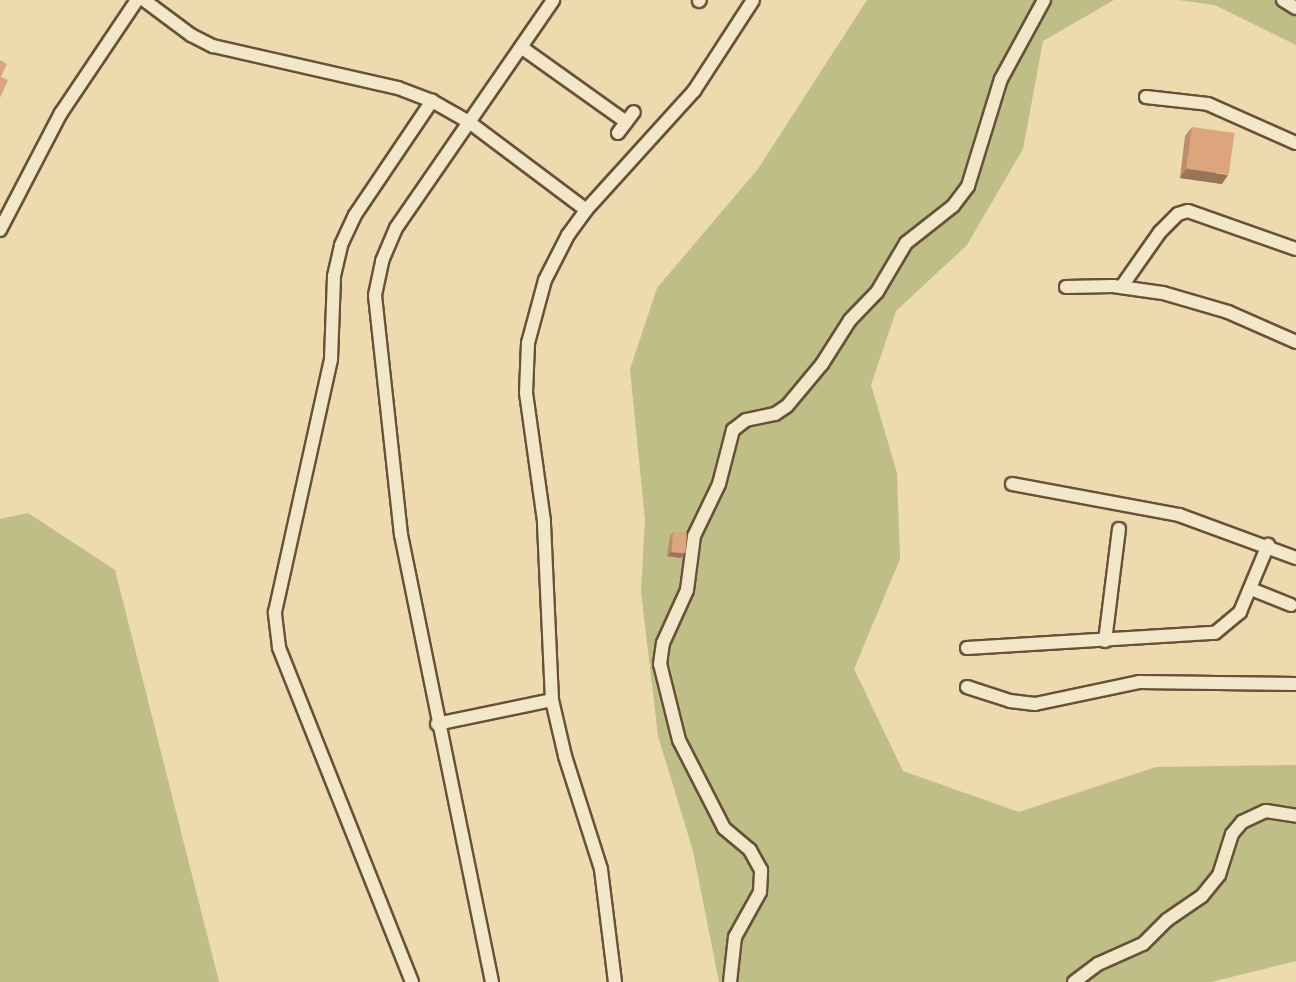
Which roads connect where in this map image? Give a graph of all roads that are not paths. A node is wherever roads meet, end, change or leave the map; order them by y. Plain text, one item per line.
1 (137, 0) edge
2 (144, 0) edge
3 (553, 0) edge
4 (753, 0) edge
5 (1044, 0) edge
6 (1283, 0) edge
7 (1296, 8) edge
8 (521, 47) junction
9 (1146, 98) dead end
10 (432, 101) junction
11 (634, 112) dead end
12 (626, 122) junction
13 (469, 123) junction
14 (618, 133) dead end
15 (1296, 144) edge
16 (586, 210) junction
17 (0, 230) edge
18 (1296, 249) edge
19 (1122, 286) junction
20 (1066, 287) dead end
21 (1296, 342) edge
22 (1012, 484) dead end
23 (1119, 529) dead end
24 (1268, 545) junction
25 (1296, 558) edge
26 (1251, 589) junction
27 (1291, 605) dead end
28 (1105, 641) junction
29 (967, 648) dead end
30 (1296, 684) edge
31 (967, 687) dead end
32 (552, 700) junction
33 (437, 724) junction
34 (1296, 816) edge
35 (412, 982) edge
36 (492, 982) edge
37 (615, 982) edge
38 (730, 982) edge
39 (1074, 982) edge

1 - 17 street
2 - 10 street
3 - 8 street
4 - 16 street
5 - 38 street
6 - 7 street
8 - 12 street
8 - 13 street
9 - 15 street
10 - 13 street
10 - 35 street
11 - 12 street
12 - 14 street
13 - 16 street
13 - 33 street
16 - 32 street
18 - 19 street
19 - 20 street
19 - 21 street
22 - 24 street
23 - 28 street
24 - 25 street
24 - 26 street
26 - 27 street
26 - 28 street
28 - 29 street
30 - 31 street
32 - 33 street
32 - 37 street
33 - 36 street
34 - 39 street

